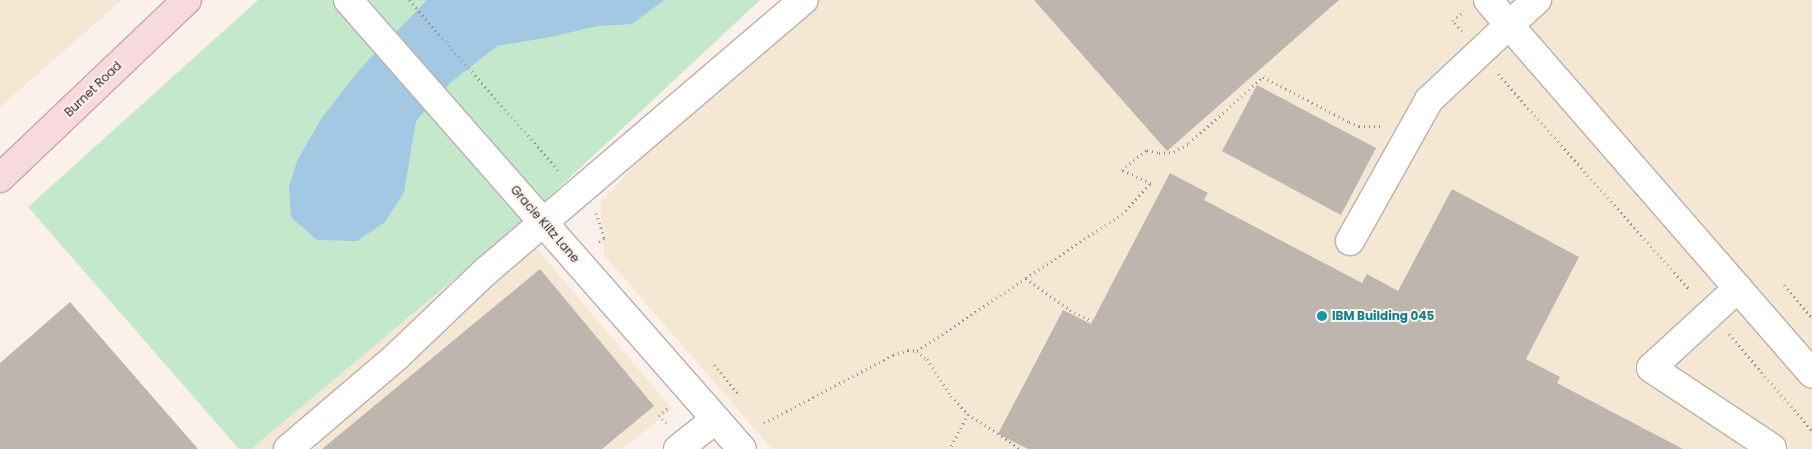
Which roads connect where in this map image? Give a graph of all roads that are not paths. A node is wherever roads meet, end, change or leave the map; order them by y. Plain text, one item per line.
1 (187, 0) edge
2 (348, 0) edge
3 (804, 0) edge
4 (1537, 0) edge
5 (1477, 4) edge
6 (1509, 25) junction
7 (0, 178) edge
8 (544, 222) junction
9 (1350, 240) dead end
10 (1738, 288) junction
11 (1808, 361) edge
12 (716, 419) junction
13 (674, 438) edge
14 (1772, 448) edge
15 (288, 449) edge
16 (742, 449) edge

1 - 7 main road, Burnet Road
2 - 8 street, Gracie Kiltz Lane
3 - 8 street
4 - 6 street
5 - 6 street
6 - 9 street
6 - 10 street
8 - 12 street, Gracie Kiltz Lane
8 - 15 street
10 - 11 street
10 - 14 street
12 - 13 street
12 - 16 street, Gracie Kiltz Lane

